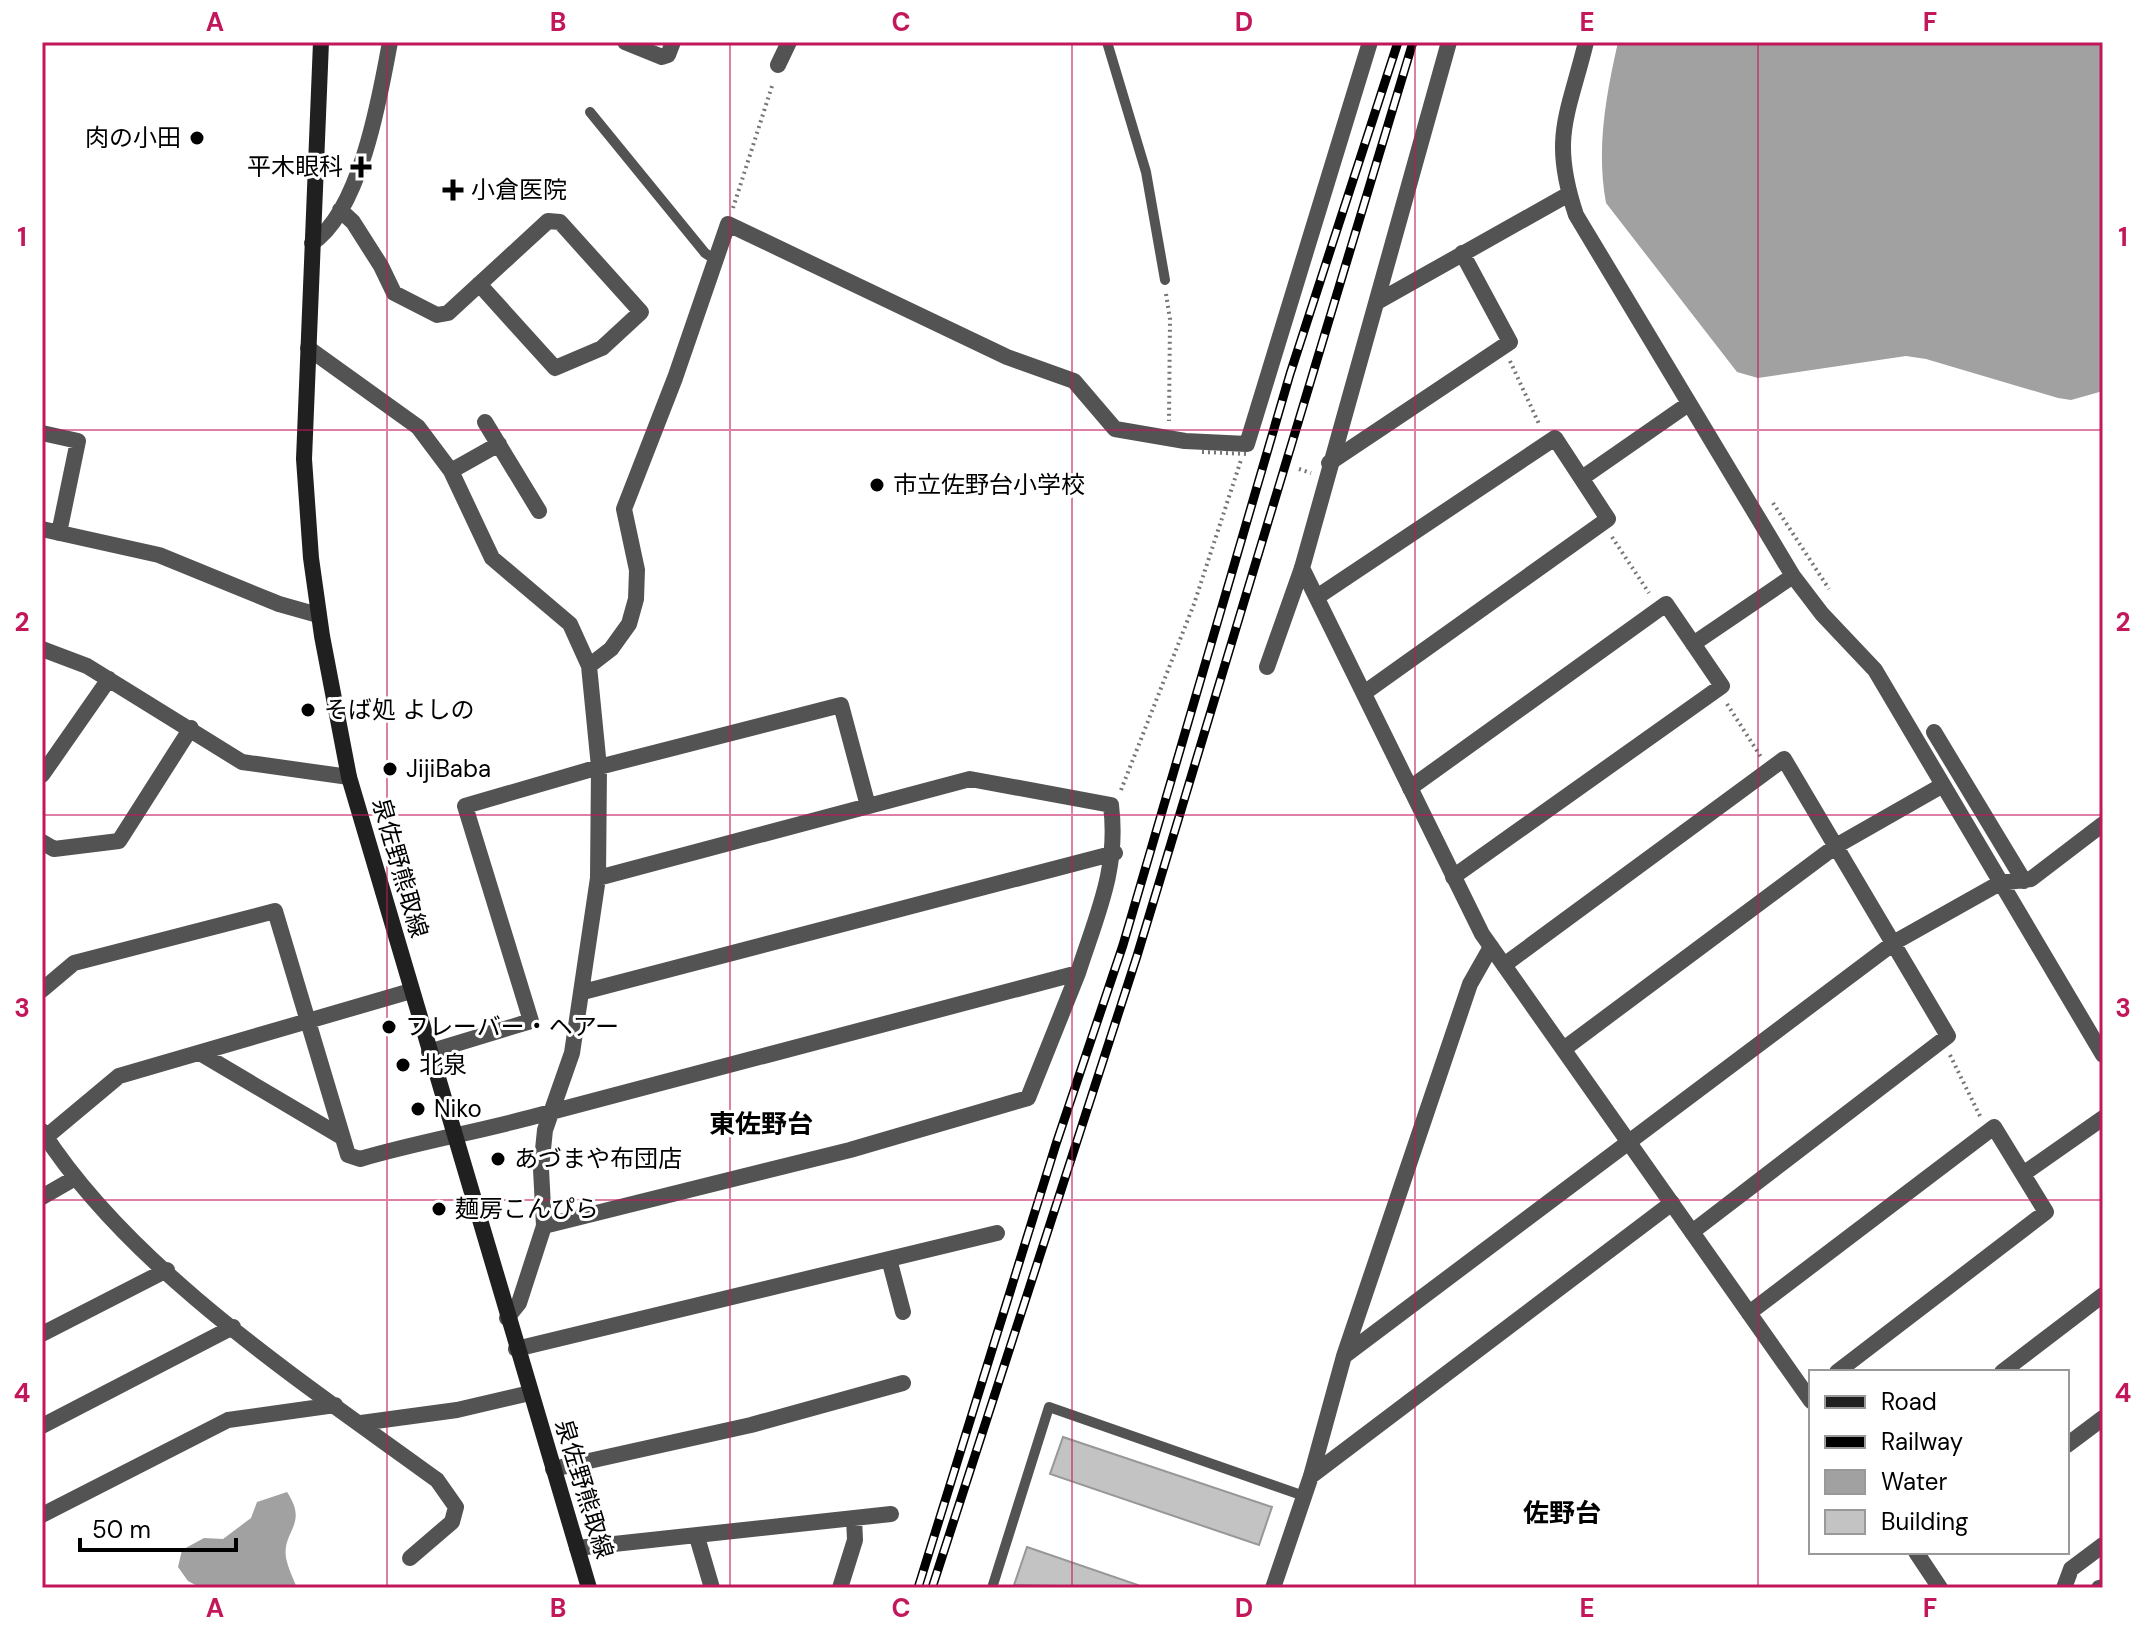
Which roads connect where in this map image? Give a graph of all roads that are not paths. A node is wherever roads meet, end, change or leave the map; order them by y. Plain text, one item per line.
1 (321, 42) edge
2 (390, 42) edge
3 (625, 42) edge
4 (673, 42) edge
5 (789, 42) edge
6 (1107, 42) edge
7 (1370, 42) edge
8 (1449, 42) edge
9 (1586, 42) edge
10 (778, 65) road end
11 (590, 112) dead end
12 (1569, 194) junction
13 (340, 210) junction
14 (312, 243) junction
15 (1462, 253) junction
16 (716, 260) junction
17 (1165, 280) road end
18 (479, 284) junction
19 (1377, 302) junction
20 (308, 348) junction
21 (1687, 405) junction
22 (485, 422) dead end
23 (42, 433) edge
24 (499, 444) junction
25 (1329, 463) junction
26 (451, 471) junction
27 (1582, 478) junction
28 (539, 511) dead end
29 (42, 529) edge
30 (59, 533) junction
31 (1302, 568) junction
32 (1793, 576) junction
33 (1317, 597) junction
34 (318, 615) junction
35 (1693, 644) junction
36 (42, 649) edge
37 (589, 666) junction
38 (1267, 667) dead end
39 (109, 679) junction
40 (1364, 693) junction
41 (191, 728) junction
42 (1934, 732) dead end
43 (599, 767) junction
44 (42, 775) edge
45 (349, 777) junction
46 (1943, 785) junction
47 (1410, 788) junction
48 (868, 806) junction
49 (2103, 824) edge
50 (42, 842) edge
51 (1836, 846) junction
52 (1115, 853) junction
53 (1453, 877) junction
54 (598, 878) junction
55 (2024, 881) junction
56 (2000, 883) junction
57 (1895, 942) junction
58 (1491, 947) junction
59 (1504, 965) junction
60 (1078, 973) junction
61 (42, 990) edge
62 (411, 991) junction
63 (583, 992) junction
64 (307, 1022) junction
65 (1565, 1048) junction
66 (429, 1052) junction
67 (200, 1053) junction
68 (2103, 1055) edge
69 (553, 1112) junction
70 (2103, 1118) edge
71 (44, 1134) edge
72 (453, 1135) junction
73 (342, 1137) junction
74 (1632, 1144) junction
75 (2023, 1174) junction
76 (75, 1178) junction
77 (42, 1197) edge
78 (1672, 1203) junction
79 (544, 1226) junction
80 (1692, 1232) junction
81 (997, 1233) dead end
82 (889, 1259) junction
83 (167, 1270) junction
84 (2103, 1295) edge
85 (903, 1312) dead end
86 (1749, 1313) junction
87 (507, 1318) junction
88 (233, 1327) junction
89 (42, 1334) edge
90 (516, 1349) junction
91 (1344, 1356) junction
92 (1840, 1370) edge
93 (2005, 1370) edge
94 (903, 1383) dead end
95 (530, 1393) junction
96 (1809, 1395) edge
97 (335, 1405) junction
98 (2103, 1418) edge
99 (361, 1423) junction
100 (42, 1426) edge
101 (2069, 1444) edge
102 (553, 1469) junction
103 (1311, 1476) junction
104 (1304, 1496) junction
105 (891, 1514) dead end
106 (42, 1515) edge
107 (854, 1518) junction
108 (697, 1537) junction
109 (2103, 1545) edge
110 (577, 1548) junction
111 (1921, 1554) edge
112 (410, 1558) dead end
113 (589, 1588) edge
114 (712, 1588) edge
115 (840, 1588) edge
116 (992, 1588) edge
117 (1273, 1588) edge
118 (1940, 1588) edge
119 (2064, 1588) edge

1 - 14 main road, 泉佐野熊取線
2 - 13 street
3 - 4 street
5 - 10 street
6 - 17 lane
7 - 16 street
8 - 19 street
9 - 12 street
11 - 16 lane
12 - 15 street
12 - 21 street
13 - 14 street
13 - 18 street
14 - 20 main road, 泉佐野熊取線
15 - 19 street
15 - 25 street
16 - 37 street
18 - 18 street
19 - 25 street
20 - 26 street
20 - 34 main road, 泉佐野熊取線
21 - 27 street
21 - 32 street
22 - 24 street
23 - 30 street
24 - 26 street
24 - 28 street
25 - 31 street
26 - 37 street
27 - 33 street
27 - 40 street
29 - 30 street
30 - 34 street
31 - 33 street
31 - 38 street
32 - 35 street
32 - 46 street
33 - 40 street
34 - 45 main road, 泉佐野熊取線
35 - 47 street
35 - 53 street
36 - 39 street
37 - 43 street
39 - 41 street
39 - 44 street
40 - 47 street
41 - 45 street
41 - 50 street
42 - 55 street
43 - 48 street
43 - 54 street
43 - 66 street
45 - 62 main road, 泉佐野熊取線
46 - 51 street
46 - 56 street
47 - 53 street
48 - 52 street
48 - 54 street
49 - 55 street
51 - 57 street
51 - 59 street
51 - 65 street
52 - 60 street
52 - 63 street
53 - 58 street
54 - 63 street
55 - 56 street
56 - 57 street
56 - 68 street
57 - 74 street
57 - 80 street
58 - 59 street
58 - 91 street
59 - 65 street
60 - 69 street
60 - 79 street
61 - 64 street
62 - 64 street
62 - 66 main road, 泉佐野熊取線
63 - 69 street
64 - 67 street
64 - 73 street
65 - 74 street
66 - 72 main road, 泉佐野熊取線
67 - 71 street
67 - 73 street
69 - 72 street
69 - 79 street
70 - 75 street
71 - 76 street
72 - 73 street
72 - 87 main road, 泉佐野熊取線
74 - 78 street
74 - 91 street
75 - 86 street
75 - 92 street
76 - 77 street
76 - 83 street
78 - 80 street
78 - 103 street
79 - 87 street
80 - 86 street
81 - 82 street
82 - 85 street
82 - 90 street
83 - 88 street
83 - 89 street
84 - 93 street
86 - 96 street
87 - 90 main road, 泉佐野熊取線
88 - 97 street
88 - 100 street
90 - 95 main road, 泉佐野熊取線
91 - 103 street
94 - 102 street
95 - 99 street
95 - 102 main road, 泉佐野熊取線
97 - 99 street
97 - 106 street
98 - 101 street
99 - 112 street
102 - 110 main road, 泉佐野熊取線
103 - 104 street
104 - 116 lane
104 - 117 street
105 - 107 street
107 - 108 street
107 - 115 street
108 - 110 street
108 - 114 street
109 - 119 street
110 - 113 main road, 泉佐野熊取線
111 - 118 street

